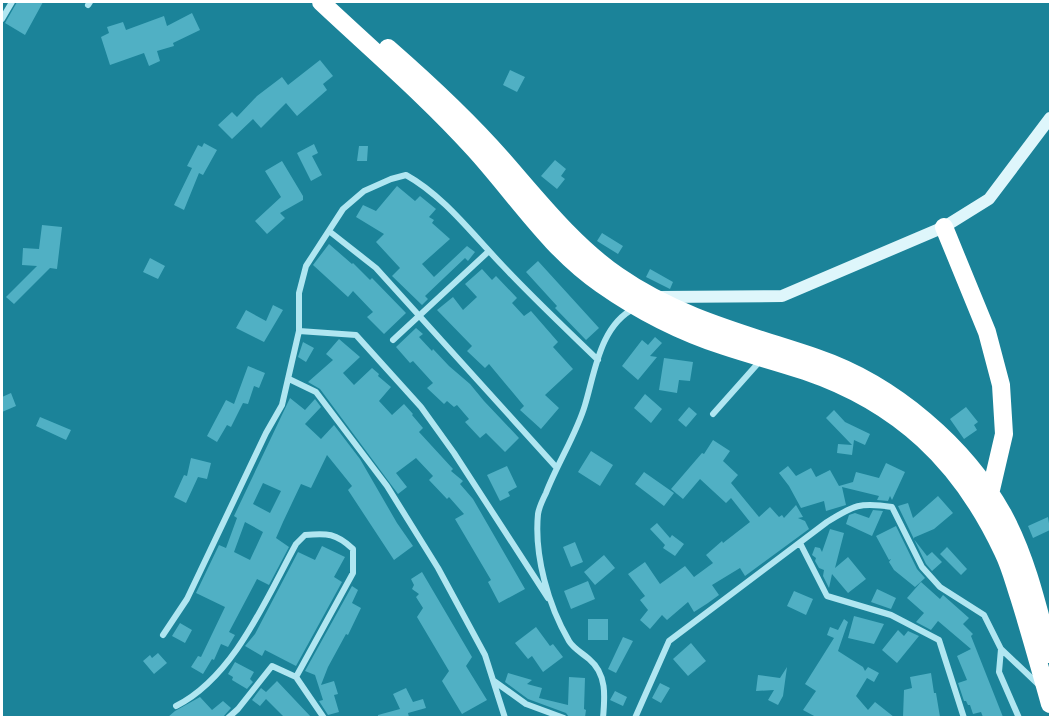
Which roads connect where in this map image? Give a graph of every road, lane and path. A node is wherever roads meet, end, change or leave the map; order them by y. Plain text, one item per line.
1 (12, 2) edge
2 (321, 2) edge
3 (337, 2) edge
4 (2, 20) edge
5 (1050, 118) edge
6 (944, 227) junction
7 (329, 231) junction
8 (489, 251) junction
9 (645, 302) junction
10 (420, 315) junction
11 (299, 331) junction
12 (393, 340) dead end
13 (763, 357) junction
14 (598, 360) junction
15 (289, 380) junction
16 (713, 414) dead end
17 (556, 467) junction
18 (990, 494) junction
19 (800, 543) junction
20 (551, 604) junction
21 (163, 634) dead end
22 (1000, 649) junction
23 (1050, 654) edge
24 (296, 677) junction
25 (494, 681) junction
26 (1046, 686) junction
27 (1050, 704) edge
28 (176, 706) dead end
29 (228, 717) edge
30 (324, 717) edge
31 (505, 717) edge
32 (564, 717) edge
33 (603, 717) edge
34 (635, 717) edge
35 (964, 717) edge
36 (1019, 717) edge

1 - 4 street
2 - 9 highway
3 - 9 highway
5 - 6 street
6 - 9 street
6 - 18 highway
7 - 8 street
7 - 10 street
7 - 11 street
8 - 10 street
8 - 14 street
9 - 13 highway
9 - 14 street
9 - 18 highway
10 - 12 street
10 - 17 street
11 - 15 street
11 - 20 street
13 - 16 street
13 - 26 highway
14 - 17 street
15 - 21 street
15 - 25 street
17 - 20 street
18 - 23 highway
19 - 22 street
19 - 34 street
19 - 35 street
20 - 33 street
22 - 26 street
22 - 36 street
24 - 28 street
24 - 29 street
24 - 30 street
25 - 31 street
25 - 32 street
26 - 27 highway

